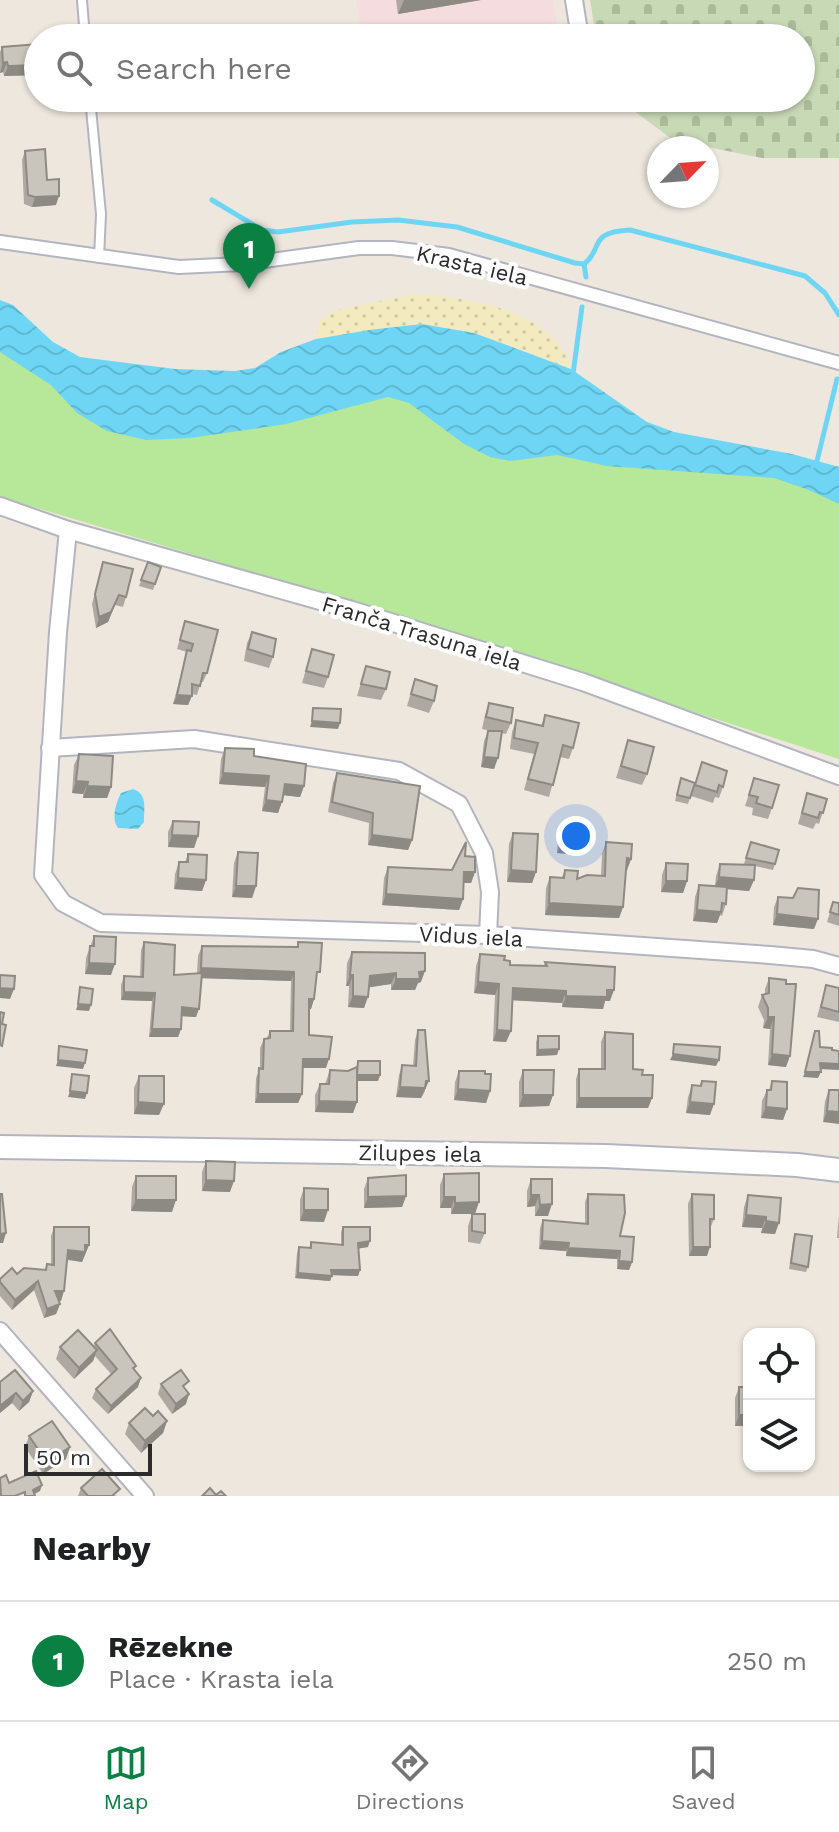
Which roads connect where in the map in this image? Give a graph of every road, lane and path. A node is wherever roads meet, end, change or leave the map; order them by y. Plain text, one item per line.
1 (82, 0) edge
2 (574, 0) edge
3 (84, 24) edge
4 (578, 24) edge
5 (91, 112) edge
6 (0, 242) edge
7 (99, 258) junction
8 (839, 363) edge
9 (0, 506) edge
10 (68, 530) junction
11 (50, 748) junction
12 (839, 776) edge
13 (488, 935) junction
14 (839, 966) edge
15 (0, 1147) edge
16 (839, 1170) edge
17 (0, 1331) edge
18 (145, 1496) edge

1 - 3 lane
2 - 4 street
5 - 7 lane
6 - 7 street, Krasta iela
7 - 8 street, Krasta iela
9 - 10 street, Franča Trasuna iela
10 - 11 street
10 - 12 street, Franča Trasuna iela
11 - 13 street
11 - 13 street, Vidus iela
13 - 14 street, Vidus iela
15 - 16 main road, Zilupes iela
17 - 18 street

